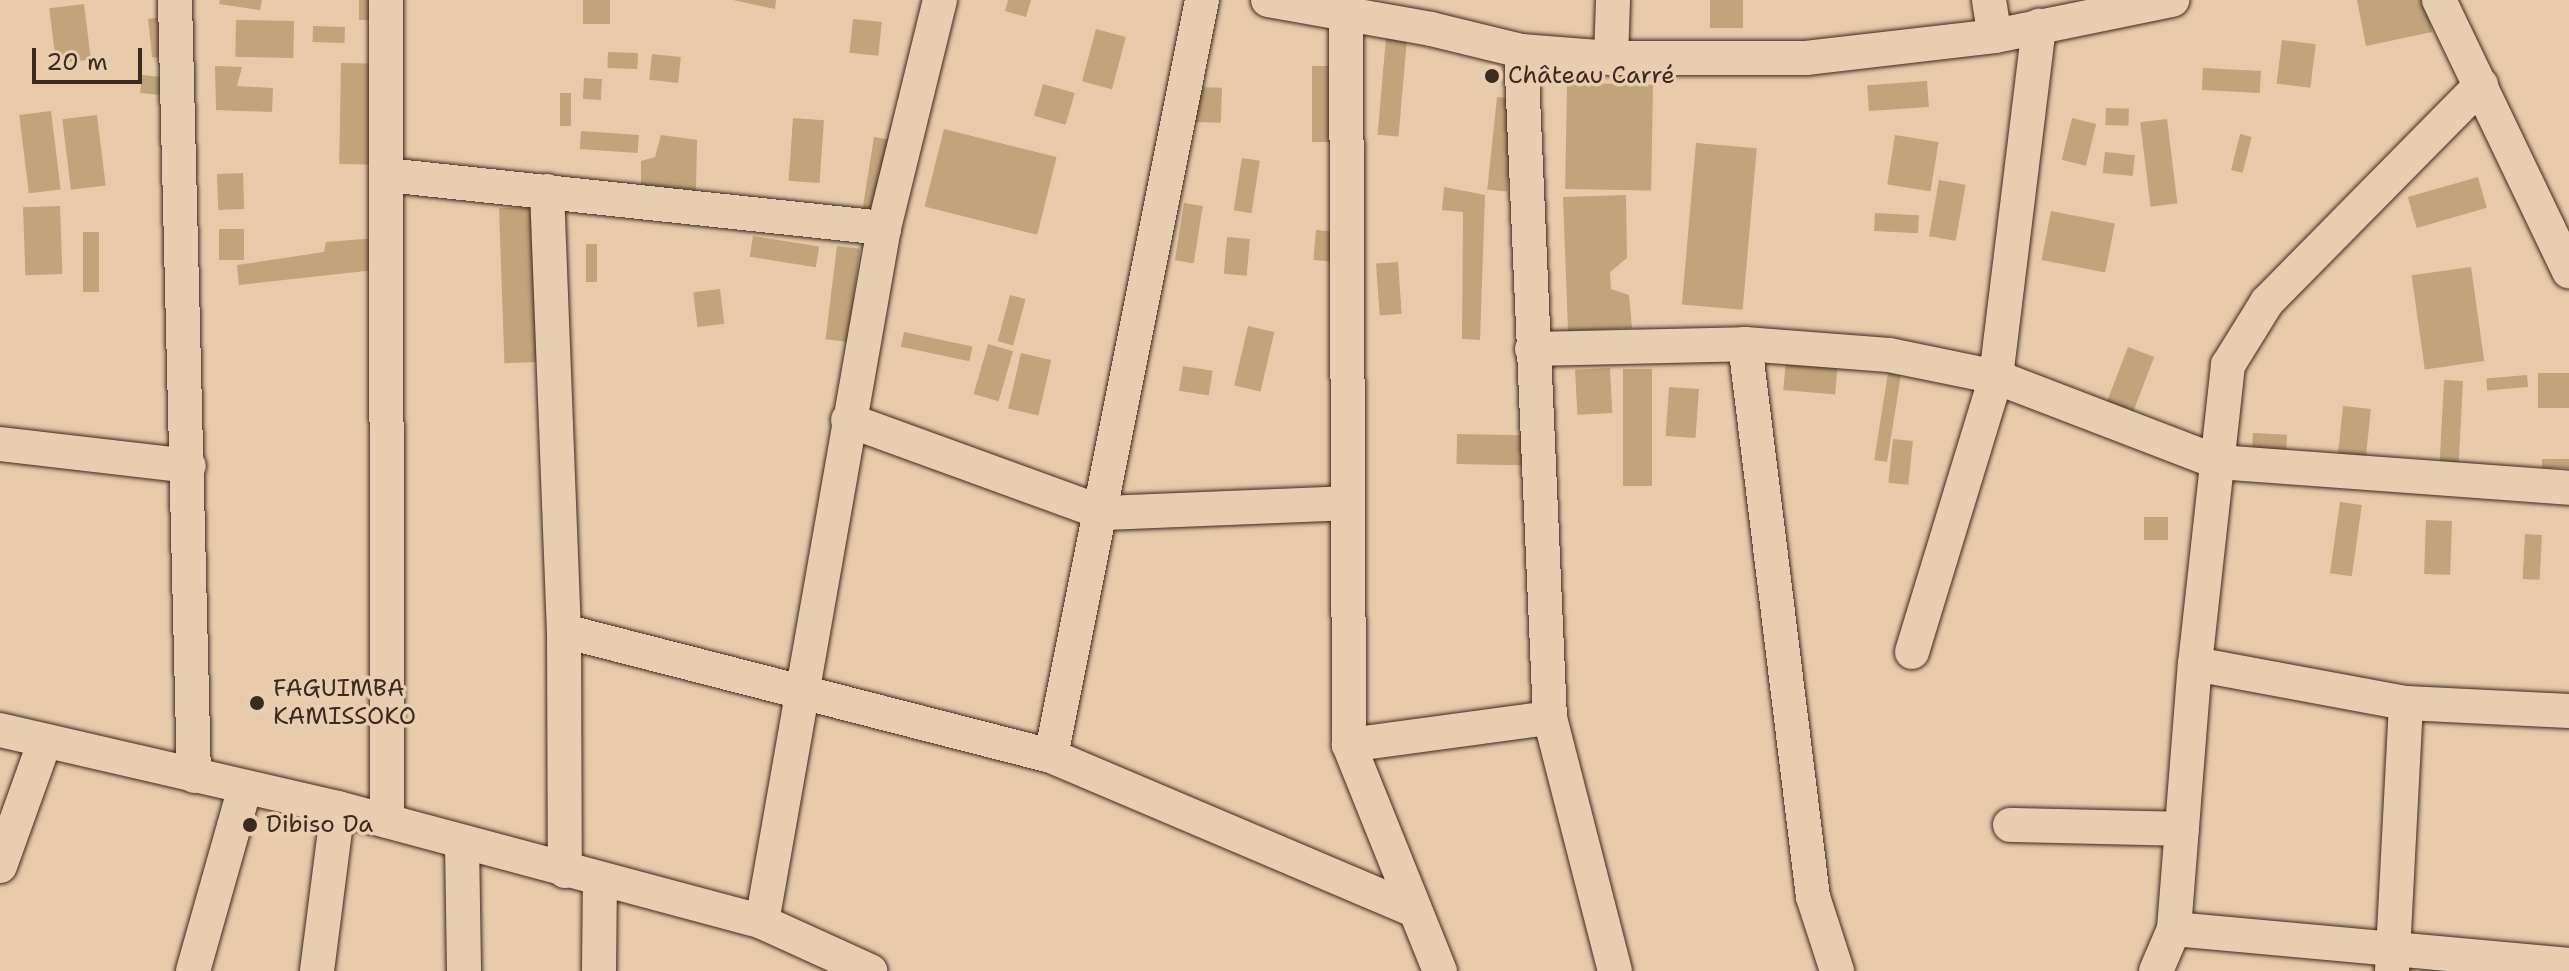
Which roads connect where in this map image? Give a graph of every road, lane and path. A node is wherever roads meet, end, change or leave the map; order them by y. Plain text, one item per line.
1 (175, 0) edge
2 (386, 0) edge
3 (940, 0) edge
4 (1202, 0) edge
5 (1268, 0) edge
6 (1613, 0) edge
7 (1989, 0) edge
8 (2172, 0) edge
9 (2439, 0) edge
10 (1346, 18) junction
11 (2039, 26) junction
12 (1995, 36) junction
13 (1521, 51) junction
14 (1611, 58) junction
15 (2481, 85) junction
16 (387, 175) junction
17 (547, 191) junction
18 (884, 228) junction
19 (2565, 251) edge
20 (1745, 344) junction
21 (1532, 349) junction
22 (1996, 377) junction
23 (848, 420) junction
24 (0, 444) edge
25 (2218, 462) junction
26 (189, 466) junction
27 (2569, 488) edge
28 (1347, 503) junction
29 (1103, 513) junction
30 (564, 631) junction
31 (1912, 652) dead end
32 (2195, 664) junction
33 (799, 692) junction
34 (2406, 703) junction
35 (2569, 711) edge
36 (1550, 718) junction
37 (0, 730) edge
38 (45, 741) junction
39 (1349, 745) junction
40 (1051, 756) junction
41 (194, 776) junction
42 (245, 787) junction
43 (338, 808) junction
44 (387, 821) junction
45 (2010, 825) dead end
46 (2182, 829) junction
47 (462, 842) junction
48 (0, 866) edge
49 (565, 871) junction
50 (600, 881) junction
51 (1414, 910) junction
52 (762, 922) junction
53 (2174, 929) junction
54 (2393, 960) edge
55 (2569, 965) edge
56 (849, 966) edge
57 (193, 971) edge
58 (317, 971) edge
59 (464, 971) edge
60 (599, 971) edge
61 (1440, 971) edge
62 (1615, 971) edge
63 (1837, 971) edge
64 (2156, 971) edge

1 - 26 street
2 - 16 street
3 - 18 street
4 - 29 street
5 - 10 street
6 - 14 street
7 - 12 street
8 - 11 street
9 - 15 street
10 - 13 street
10 - 28 street
11 - 12 street
11 - 22 street
12 - 14 street
13 - 14 street
13 - 21 street
15 - 19 street
15 - 25 street
16 - 17 street
16 - 44 street
17 - 18 street
17 - 30 street
18 - 23 street
20 - 21 street
20 - 22 street
20 - 63 street
21 - 36 street
22 - 25 street
22 - 31 street
23 - 29 street
23 - 33 street
24 - 26 street
25 - 27 street
25 - 32 street
26 - 41 street
28 - 29 street
28 - 39 street
29 - 40 street
30 - 33 street
30 - 49 street
32 - 34 street
32 - 46 street
33 - 40 street
33 - 52 street
34 - 35 street
34 - 54 street
36 - 39 street
36 - 62 street
37 - 38 street
38 - 41 street
38 - 48 street
39 - 51 street
40 - 51 street
41 - 42 street
42 - 43 street
42 - 57 street
43 - 44 street
43 - 58 street
44 - 47 street
45 - 46 street
46 - 53 street
47 - 49 street
47 - 59 street
49 - 50 street
50 - 52 street
50 - 60 street
51 - 61 street
52 - 56 street
53 - 54 street
53 - 64 street
54 - 55 street

